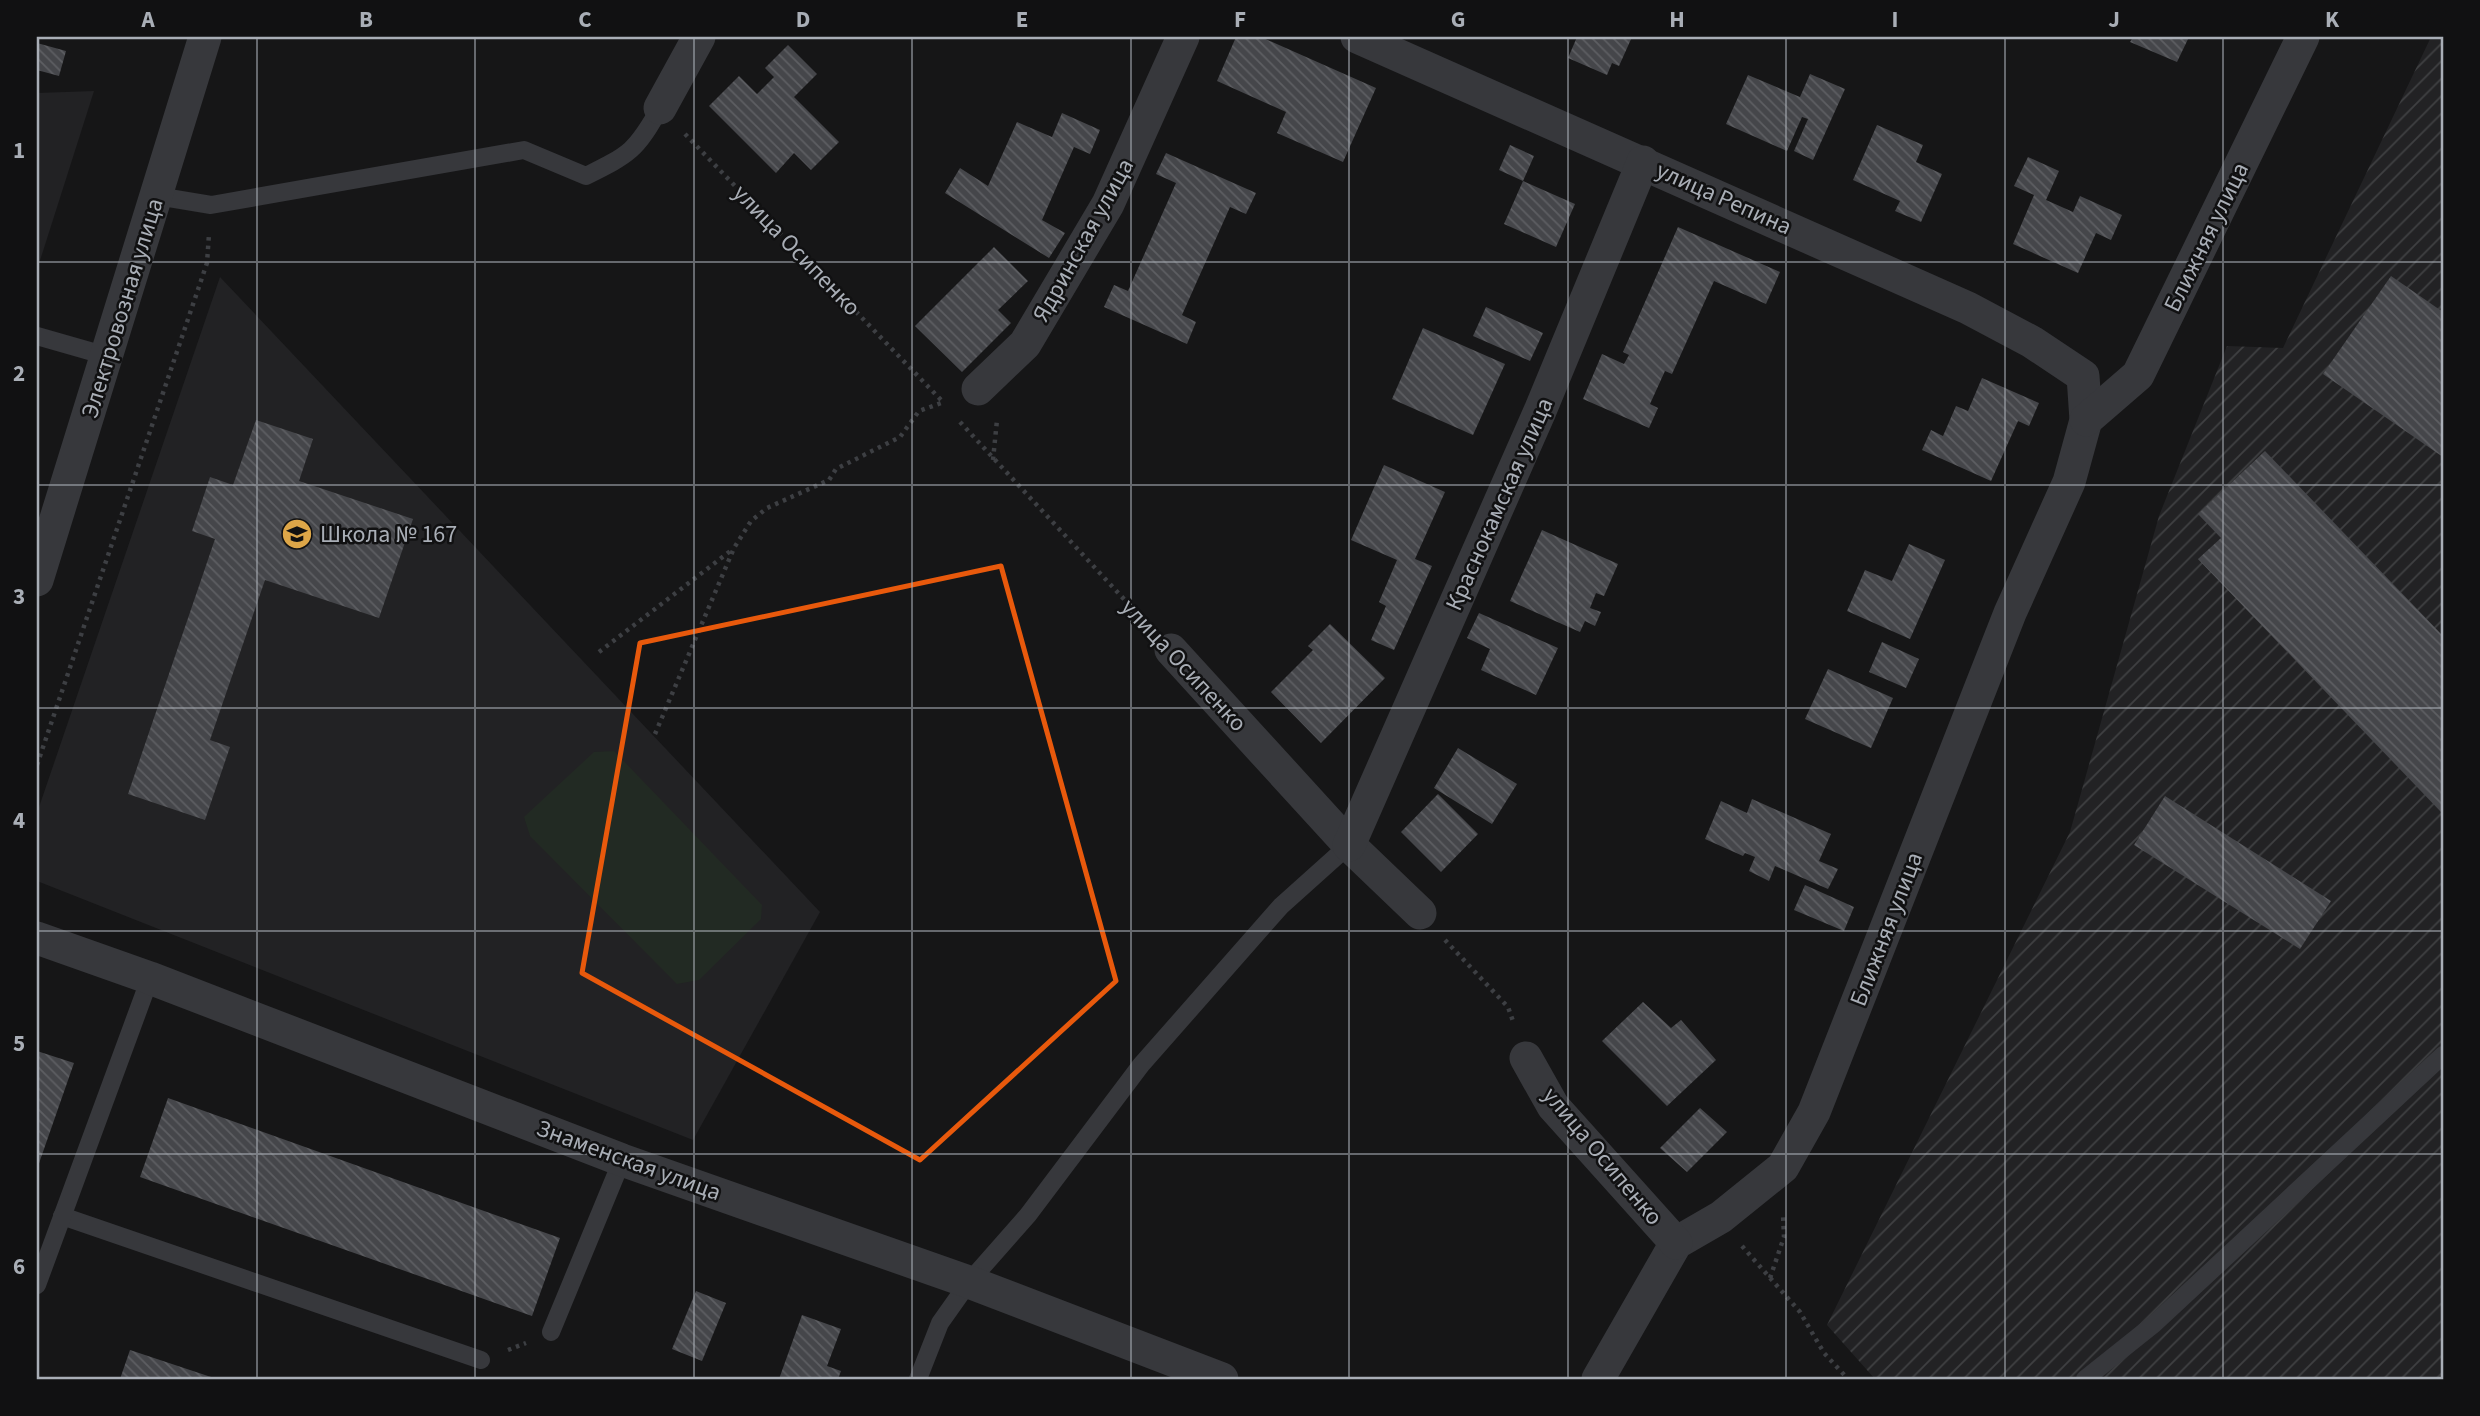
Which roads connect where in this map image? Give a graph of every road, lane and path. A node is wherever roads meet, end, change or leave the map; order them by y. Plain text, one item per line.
1 (699, 37) edge
2 (1183, 37) edge
3 (1357, 37) edge
4 (2303, 37) edge
5 (194, 43) edge
6 (660, 108) junction
7 (1643, 162) junction
8 (157, 196) junction
9 (211, 205) junction
10 (37, 336) edge
11 (107, 356) junction
12 (2083, 376) joint
13 (978, 389) joint
14 (943, 402) junction
15 (951, 412) dead end
16 (2086, 420) junction
17 (960, 421) dead end
18 (734, 548) junction
19 (37, 580) edge
20 (1171, 650) joint
21 (599, 652) dead end
22 (655, 734) dead end
23 (37, 765) edge
24 (1349, 845) junction
25 (1420, 913) joint
26 (37, 938) edge
27 (150, 978) junction
28 (2443, 1055) edge
29 (1526, 1058) joint
30 (622, 1160) junction
31 (1783, 1167) junction
32 (62, 1216) junction
33 (1721, 1217) junction
34 (1676, 1243) junction
35 (1770, 1278) junction
36 (969, 1282) junction
37 (37, 1285) edge
38 (551, 1332) joint
39 (481, 1360) joint
40 (1202, 1376) edge
41 (918, 1379) edge
42 (1598, 1379) edge
43 (1848, 1379) edge
44 (2085, 1379) edge

1 - 6 street
2 - 13 street, Ядринская улица
3 - 7 street, улица Репина
4 - 16 street, Ближняя улица
5 - 8 street, Электровозная улица
6 - 9 lane
6 - 14 path, улица Осипенко
7 - 12 street, улица Репина
7 - 24 street, Краснокамская улица
8 - 9 lane
8 - 11 street, Электровозная улица
9 - 23 path
10 - 11 lane
11 - 19 street, Электровозная улица
12 - 16 street, Ближняя улица
13 - 14 path
14 - 15 path, улица Осипенко
14 - 18 path
16 - 31 street, Ближняя улица
17 - 20 path, улица Осипенко
18 - 21 path
18 - 22 path
20 - 24 street, улица Осипенко
24 - 25 street, улица Осипенко
24 - 36 lane
25 - 29 path
26 - 27 street, Знаменская улица
27 - 30 street, Знаменская улица
27 - 32 lane
28 - 44 lane
29 - 34 street, улица Осипенко
30 - 36 street, Знаменская улица
30 - 38 lane
31 - 33 street, Ближняя улица
31 - 35 path
32 - 37 lane
32 - 39 lane
33 - 34 street, Ближняя улица
33 - 35 path
34 - 42 street
35 - 43 path
36 - 40 street, Знаменская улица
36 - 41 lane
38 - 39 path

